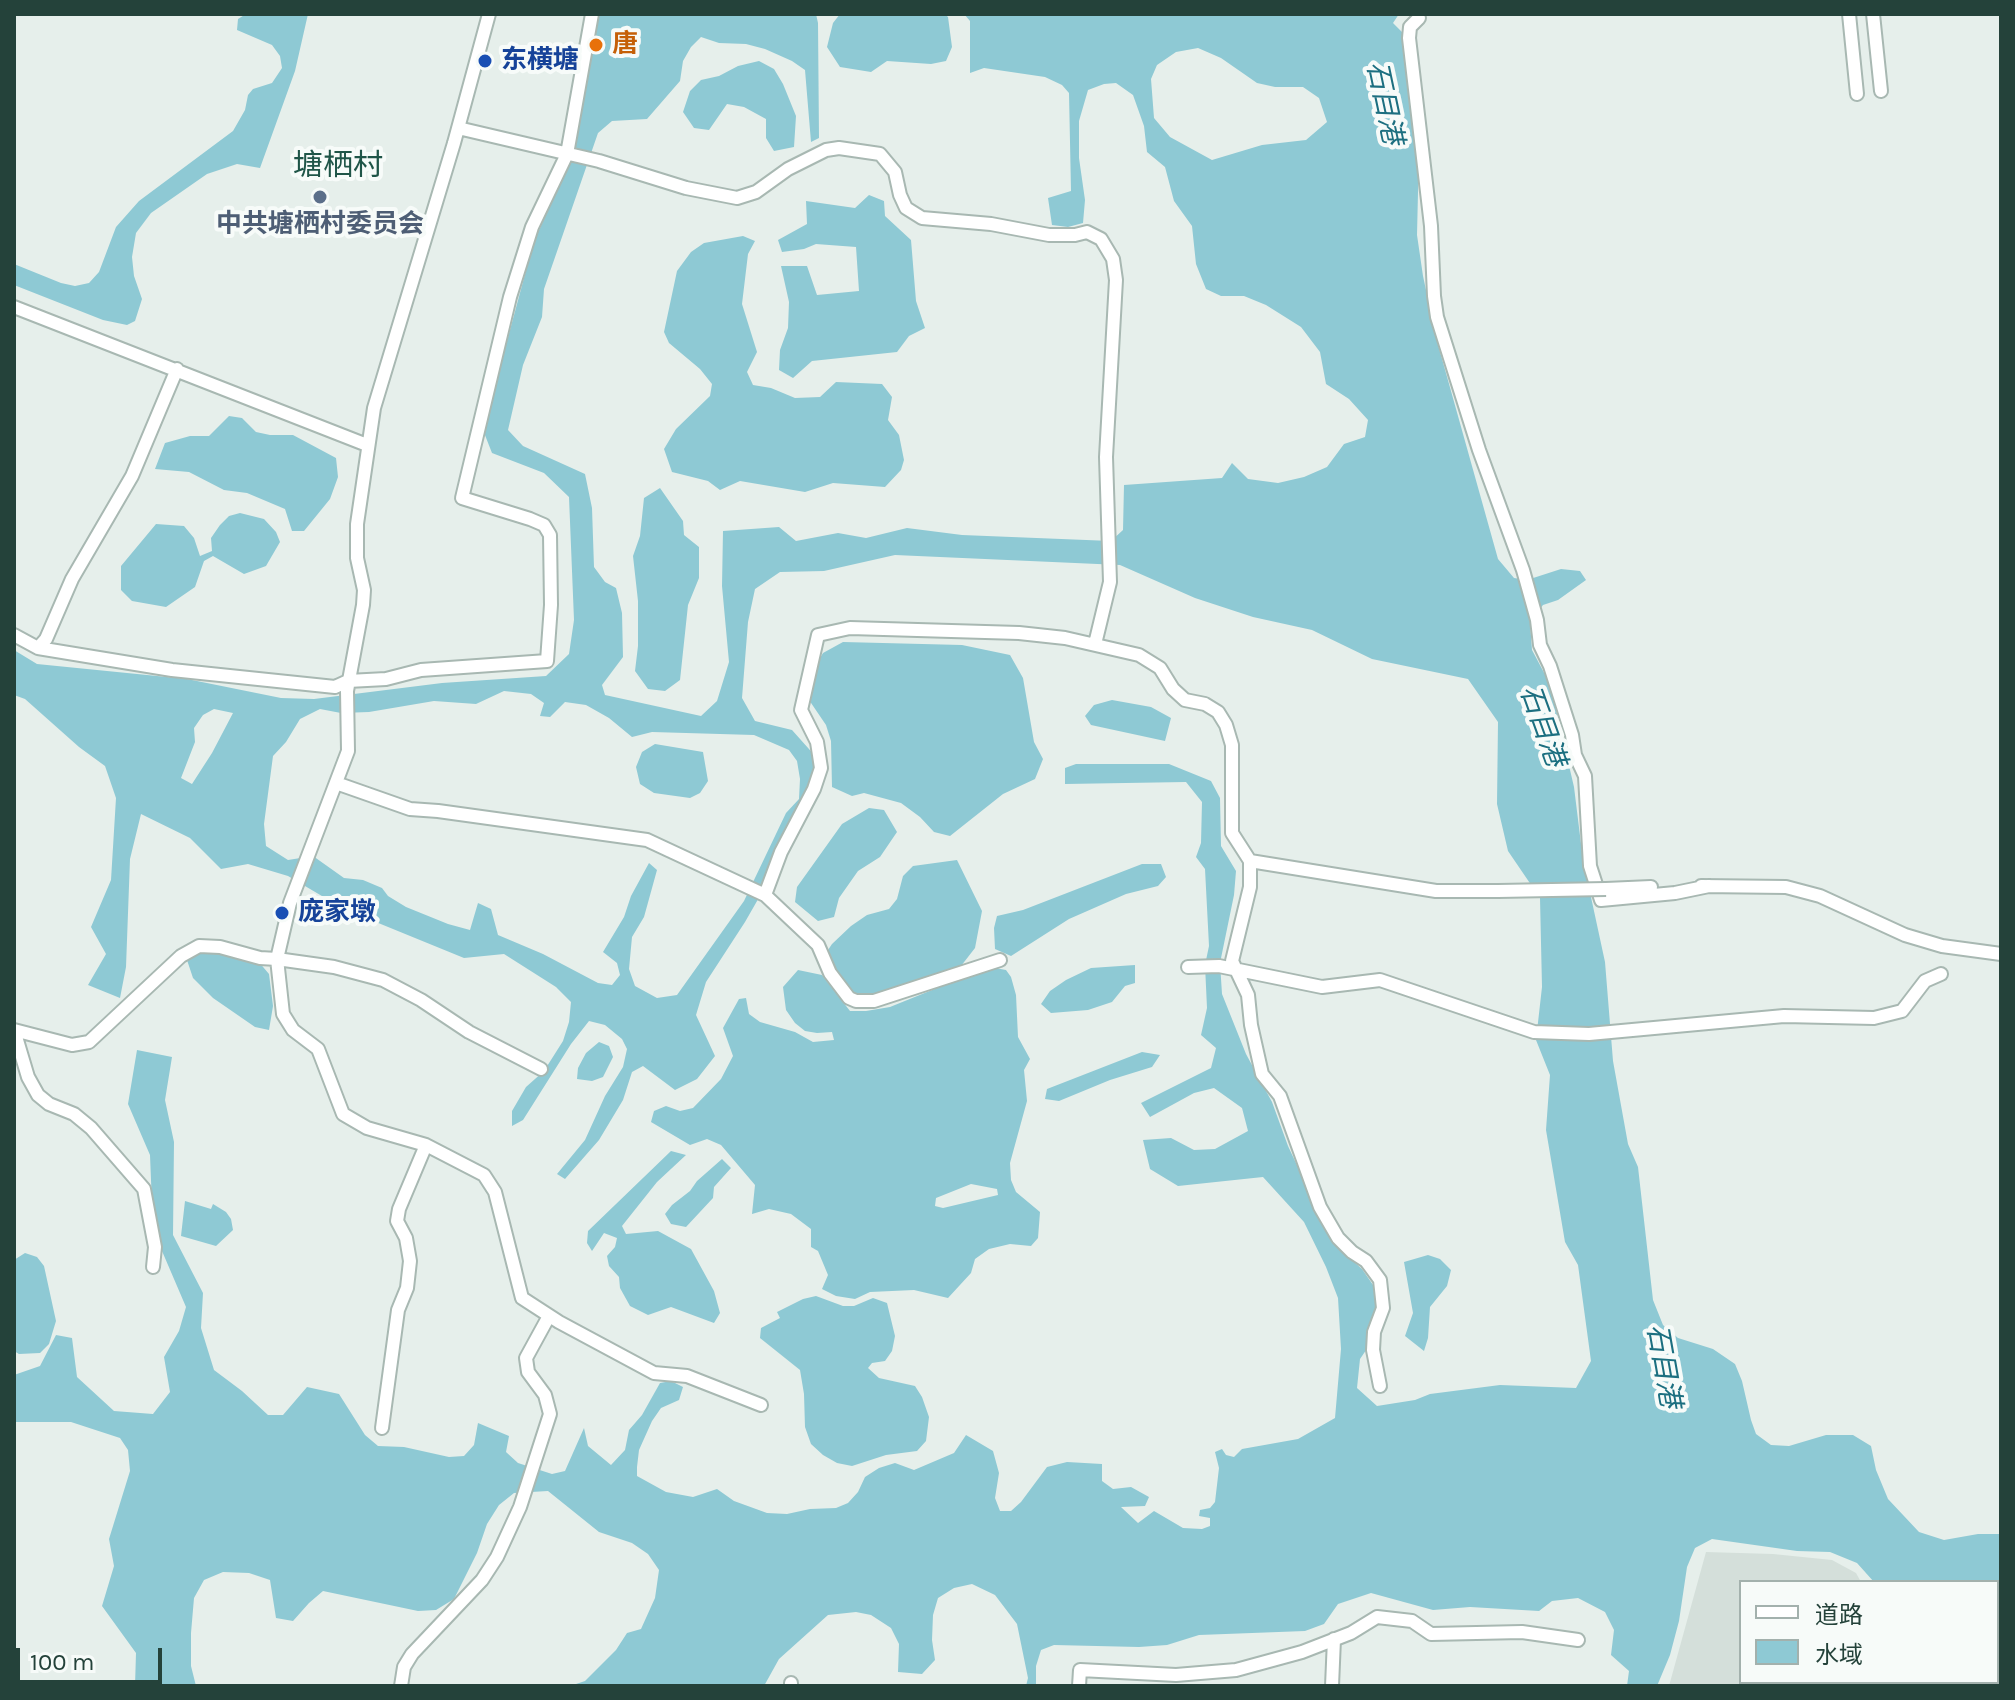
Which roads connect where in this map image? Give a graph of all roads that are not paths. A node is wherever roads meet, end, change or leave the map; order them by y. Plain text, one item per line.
1 (489, 14) edge
2 (592, 14) edge
3 (1849, 14) edge
4 (1873, 14) edge
5 (1419, 18) dead end
6 (1881, 91) dead end
7 (1857, 94) dead end
8 (458, 128) junction
9 (567, 154) junction
10 (14, 307) edge
11 (177, 369) junction
12 (367, 445) junction
13 (14, 635) edge
14 (1095, 644) junction
15 (38, 648) junction
16 (348, 686) junction
17 (336, 783) junction
18 (1250, 861) junction
19 (1709, 886) junction
20 (765, 895) junction
21 (2001, 954) edge
22 (277, 959) junction
23 (1000, 960) dead end
24 (1188, 967) dead end
25 (1235, 969) junction
26 (1941, 974) dead end
27 (14, 1030) edge
28 (541, 1069) dead end
29 (426, 1145) junction
30 (153, 1267) dead end
31 (549, 1316) junction
32 (1380, 1386) dead end
33 (761, 1405) dead end
34 (382, 1428) dead end
35 (1334, 1639) junction
36 (1578, 1640) dead end
37 (401, 1686) edge
38 (1079, 1686) edge
39 (1332, 1686) edge

1 - 8 street
2 - 9 street
3 - 7 street
4 - 6 street
5 - 19 street
8 - 9 street
8 - 12 street
9 - 14 street
9 - 16 street
10 - 11 street
11 - 12 street
11 - 15 street
12 - 16 street
13 - 15 street
14 - 18 street
14 - 20 street
15 - 16 street
16 - 17 street
17 - 20 street
17 - 22 street
18 - 19 street, bridge
18 - 25 street
19 - 21 street
20 - 23 street
22 - 27 street
22 - 28 street
22 - 29 street
24 - 25 street
25 - 26 street
25 - 32 street
27 - 30 street
29 - 31 street
29 - 34 street
31 - 33 street
31 - 37 street
35 - 36 street
35 - 38 street
35 - 39 street

